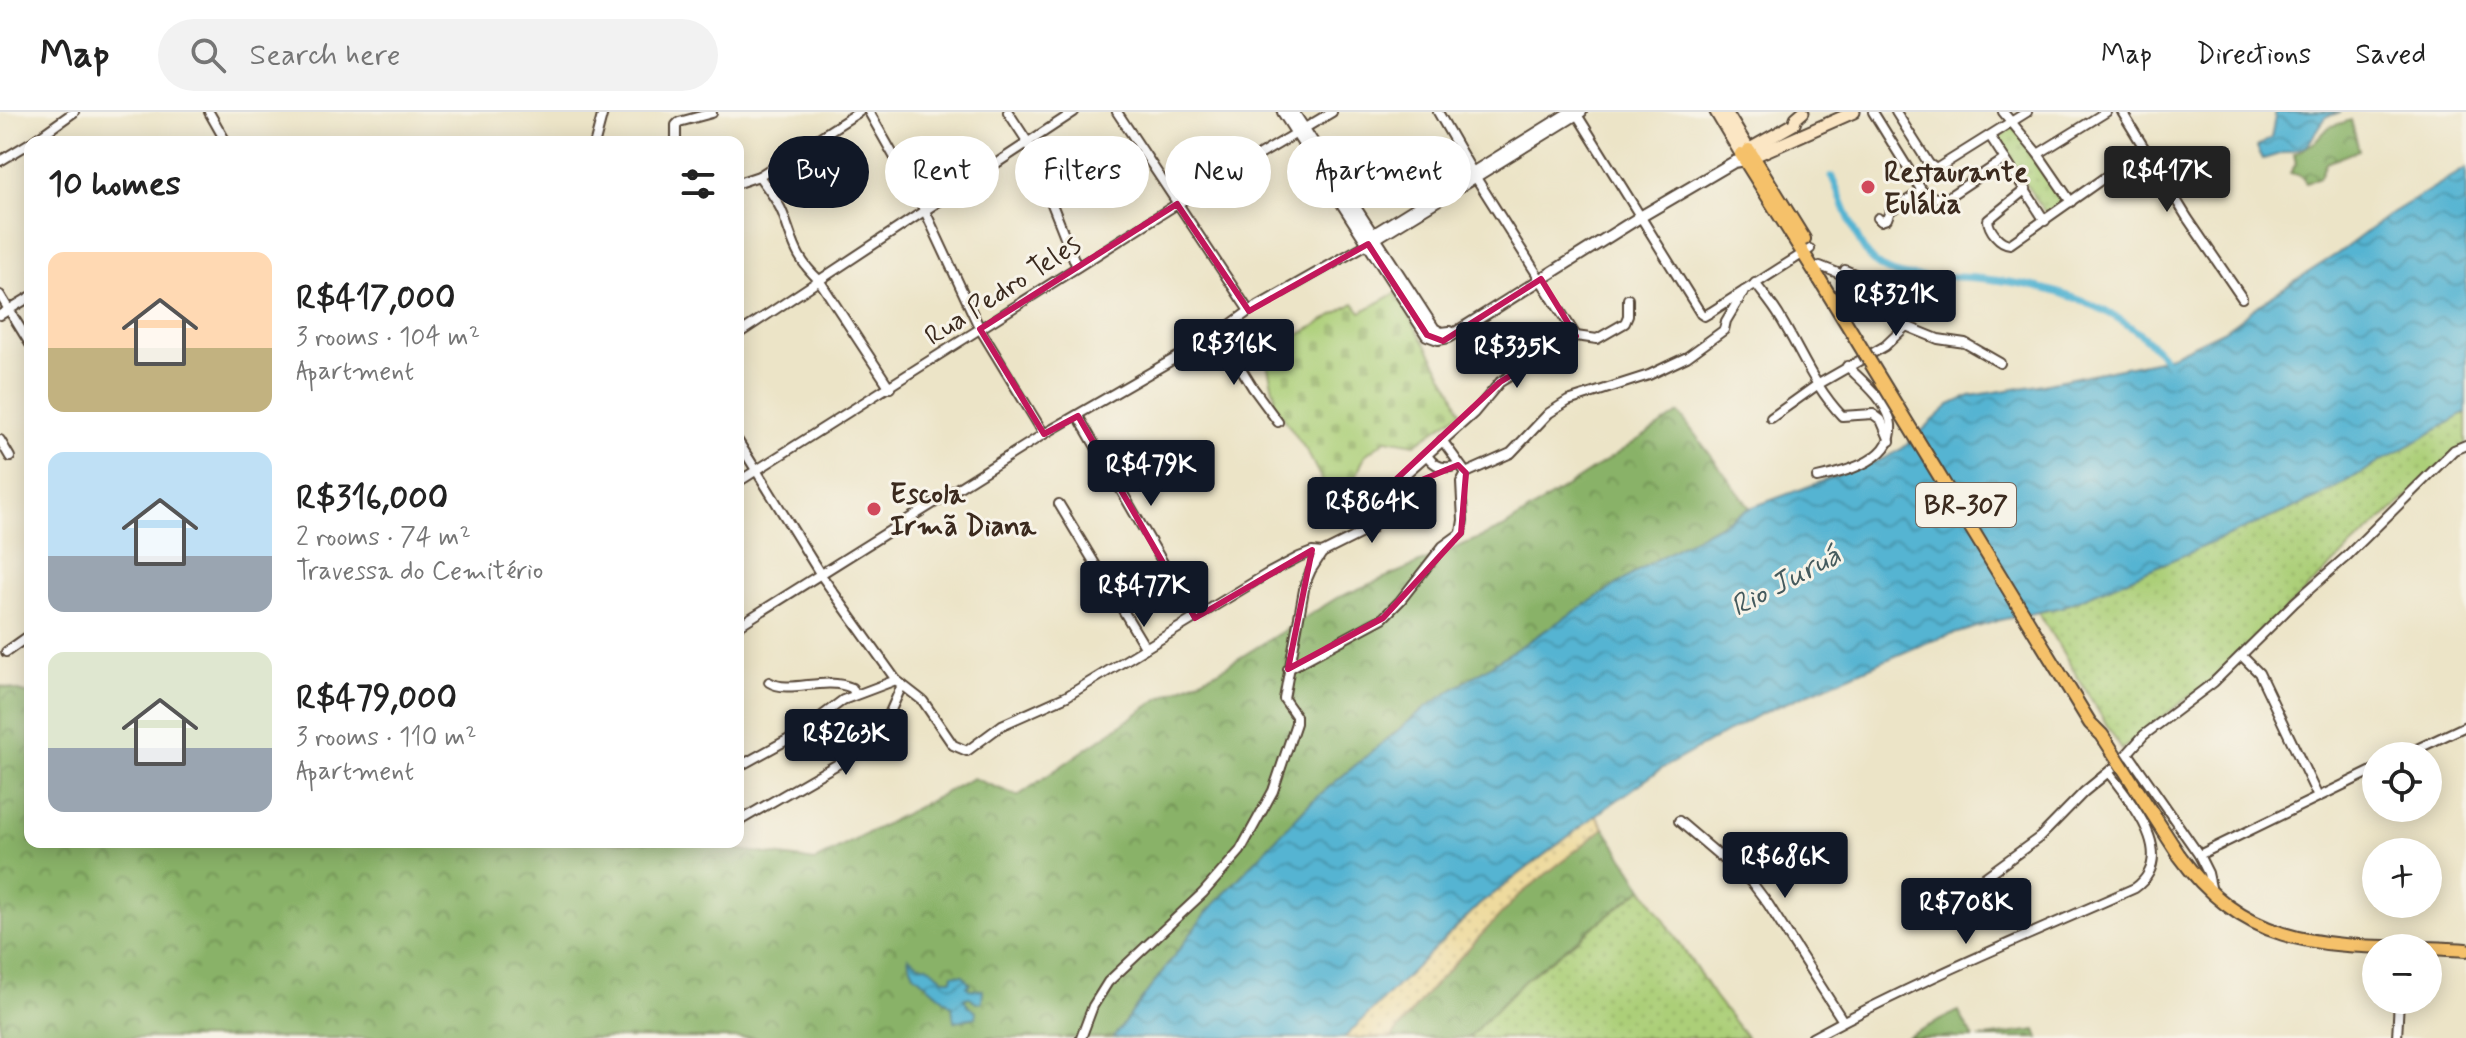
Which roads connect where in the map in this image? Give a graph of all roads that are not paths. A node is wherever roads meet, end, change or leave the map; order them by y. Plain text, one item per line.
1 (74, 112) edge
2 (209, 112) edge
3 (603, 112) edge
4 (858, 112) edge
5 (869, 112) edge
6 (1008, 112) edge
7 (1074, 112) edge
8 (1117, 112) edge
9 (1283, 112) edge
10 (1293, 112) edge
11 (1332, 112) edge
12 (1438, 112) edge
13 (1716, 112) edge
14 (1726, 112) edge
15 (1854, 112) edge
16 (1873, 112) edge
17 (1896, 112) edge
18 (2003, 112) edge
19 (2027, 112) edge
20 (2106, 112) edge
21 (2122, 112) edge
22 (712, 113) edge
23 (1576, 113) edge
24 (1797, 116) edge
25 (2010, 122) junction
26 (1300, 132) junction
27 (1808, 132) junction
28 (40, 136) edge
29 (223, 136) edge
30 (597, 136) edge
31 (676, 136) edge
32 (1024, 136) edge
33 (1035, 136) edge
34 (1990, 136) junction
35 (24, 146) edge
36 (1015, 149) edge
37 (1271, 149) edge
38 (2145, 149) junction
39 (2038, 154) junction
40 (1744, 157) junction
41 (2005, 159) junction
42 (0, 161) edge
43 (759, 176) junction
44 (1475, 176) junction
45 (744, 181) edge
46 (1165, 186) edge
47 (2026, 189) junction
48 (1922, 191) junction
49 (2071, 202) junction
50 (1054, 208) edge
51 (1171, 208) edge
52 (1180, 208) edge
53 (925, 211) junction
54 (1640, 217) junction
55 (1878, 218) dead end
56 (2045, 221) junction
57 (1367, 240) junction
58 (1806, 251) junction
59 (1077, 267) junction
60 (1822, 272) junction
61 (1871, 278) dead end
62 (1541, 279) junction
63 (819, 280) junction
64 (1755, 283) junction
65 (1744, 291) junction
66 (0, 295) edge
67 (2242, 298) dead end
68 (1628, 299) dead end
69 (24, 301) edge
70 (9, 310) junction
71 (1249, 311) junction
72 (0, 315) edge
73 (1906, 326) junction
74 (980, 329) junction
75 (744, 330) edge
76 (1219, 333) junction
77 (24, 334) edge
78 (1576, 336) junction
79 (2000, 363) dead end
80 (1847, 366) junction
81 (1817, 385) junction
82 (890, 388) junction
83 (1078, 416) junction
84 (1771, 418) dead end
85 (1278, 422) dead end
86 (1044, 434) junction
87 (0, 440) edge
88 (1442, 440) junction
89 (1890, 441) junction
90 (2466, 445) edge
91 (744, 451) edge
92 (1427, 455) junction
93 (10, 457) dead end
94 (1458, 465) junction
95 (756, 470) junction
96 (1468, 471) junction
97 (744, 478) edge
98 (1817, 478) dead end
99 (1059, 504) dead end
100 (1322, 553) junction
101 (821, 575) junction
102 (1195, 618) junction
103 (744, 622) edge
104 (24, 639) edge
105 (1145, 647) junction
106 (6, 652) dead end
107 (2242, 656) junction
108 (1288, 669) junction
109 (769, 682) dead end
110 (899, 682) junction
111 (855, 694) junction
112 (2466, 726) edge
113 (2432, 742) edge
114 (2128, 753) junction
115 (744, 764) edge
116 (2109, 773) junction
117 (2362, 776) edge
118 (2318, 797) junction
119 (744, 818) edge
120 (1679, 821) dead end
121 (2199, 855) junction
122 (2212, 895) junction
123 (1959, 896) dead end
124 (2362, 945) edge
125 (2442, 949) edge
126 (2466, 950) edge
127 (2398, 1014) edge
128 (1843, 1021) junction
129 (1081, 1038) edge
130 (1812, 1038) edge
131 (2397, 1038) edge

1 - 28 street
2 - 29 street
3 - 30 street
4 - 43 street
5 - 53 street
6 - 32 street
7 - 33 street
8 - 46 street
9 - 26 street
10 - 26 street
11 - 26 street, Rua Pedro Teles
12 - 44 street
13 - 40 main road
14 - 40 main road
15 - 27 main road
16 - 48 street
17 - 34 street
18 - 25 street
19 - 25 street
20 - 39 street
21 - 38 street
22 - 31 street
23 - 44 street
23 - 54 street
24 - 27 main road
24 - 40 main road
25 - 34 street
25 - 39 street
26 - 37 street, Rua Pedro Teles
26 - 57 street
27 - 40 main road
34 - 41 street
35 - 42 street
36 - 53 street
38 - 49 street
38 - 67 street
39 - 49 street
40 - 54 street
40 - 58 main road, BR-307
41 - 47 street
41 - 48 street
43 - 45 street
43 - 63 street
44 - 57 street
44 - 62 street
47 - 56 street
47 - 56 street
48 - 55 street
49 - 56 street
50 - 59 street
51 - 59 street, Rua Pedro Teles
52 - 71 street
53 - 63 street
53 - 74 street
54 - 62 street
54 - 65 street
57 - 62 street
57 - 71 street
58 - 60 main road, BR-307
58 - 64 street
59 - 74 street, Rua Pedro Teles
60 - 61 street
60 - 73 street
60 - 122 main road, BR-307, bridge
62 - 78 street
63 - 75 street
63 - 82 street
64 - 65 street
64 - 81 street
65 - 96 street
66 - 70 street
68 - 78 street
69 - 70 street
70 - 72 street
70 - 77 street
71 - 76 street
73 - 79 street
73 - 80 street
74 - 82 street, Rua Pedro Teles
74 - 86 street
76 - 83 street
76 - 85 street
78 - 88 street
80 - 81 street
80 - 89 street
81 - 84 street
81 - 89 street
82 - 95 street, Rua Pedro Teles
83 - 86 street
83 - 102 street
86 - 101 street
87 - 93 street
88 - 92 street
88 - 94 street
89 - 98 street
90 - 107 street
91 - 95 street
92 - 94 street
92 - 100 street
94 - 96 street
95 - 97 street, Rua Pedro Teles
95 - 101 street
96 - 108 street
99 - 105 street
100 - 102 street
100 - 108 street
101 - 103 street
101 - 110 street
102 - 105 street
104 - 106 street
105 - 110 street
107 - 114 street
107 - 118 street
108 - 129 street
109 - 111 street
110 - 111 street
110 - 119 street
111 - 115 street
112 - 113 street
114 - 116 street
114 - 121 street
116 - 123 street
116 - 128 street
117 - 118 street
118 - 121 street
120 - 128 street
121 - 122 street
122 - 124 main road, BR-307
125 - 126 main road, BR-307
127 - 131 street
128 - 130 street

